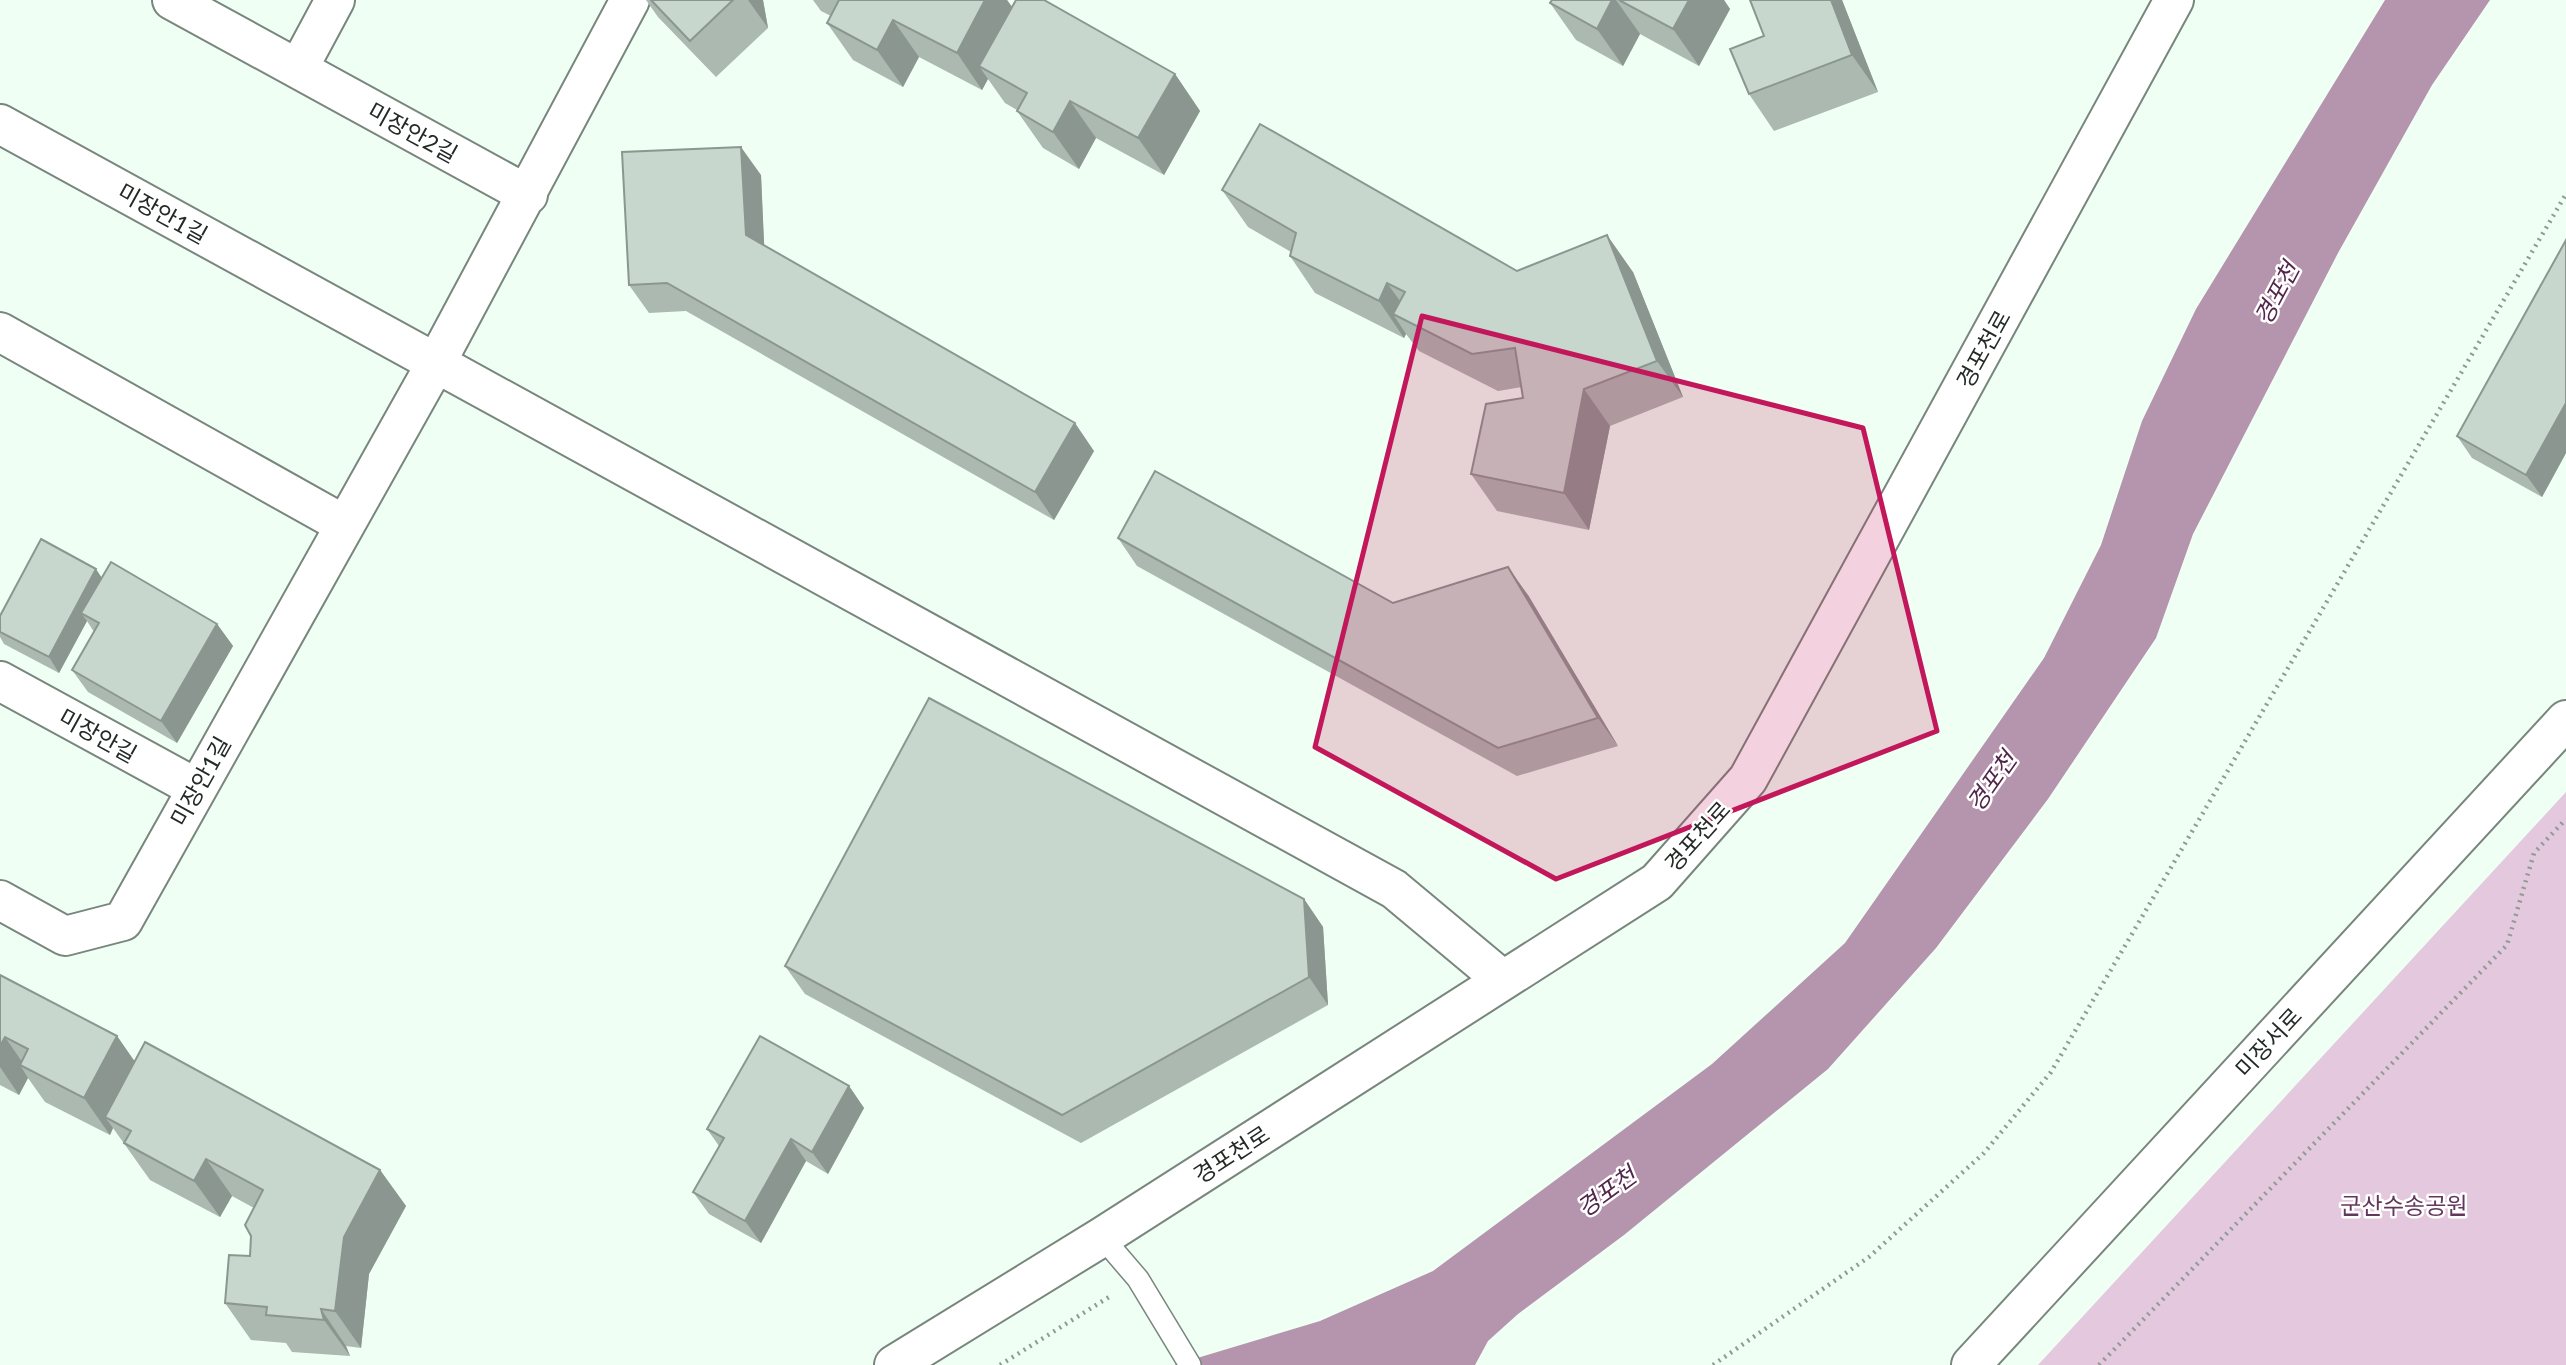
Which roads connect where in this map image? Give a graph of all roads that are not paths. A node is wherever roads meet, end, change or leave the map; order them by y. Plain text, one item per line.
1 (172, 0) edge
2 (335, 0) edge
3 (630, 0) edge
4 (2174, 0) edge
5 (298, 69) junction
6 (0, 124) edge
7 (528, 195) junction
8 (0, 332) edge
9 (436, 363) junction
10 (343, 524) junction
11 (0, 681) edge
12 (2566, 720) edge
13 (196, 788) junction
14 (0, 900) edge
15 (1503, 979) junction
16 (1102, 1237) junction
17 (894, 1365) edge
18 (1191, 1365) edge
19 (1971, 1365) edge

1 - 5 street, 미장안2길
2 - 5 street
3 - 7 street, 미장안1길
4 - 15 street, 경포천로
5 - 7 street, 미장안2길
6 - 9 street, 미장안1길
7 - 9 street, 미장안1길
8 - 10 street
9 - 10 street, 미장안1길
9 - 15 street
10 - 13 street, 미장안1길
11 - 13 street, 미장안길
12 - 19 street, 미장서로
13 - 14 street, 미장안1길
15 - 16 street, 경포천로
16 - 17 street, 경포천로
16 - 18 lane

